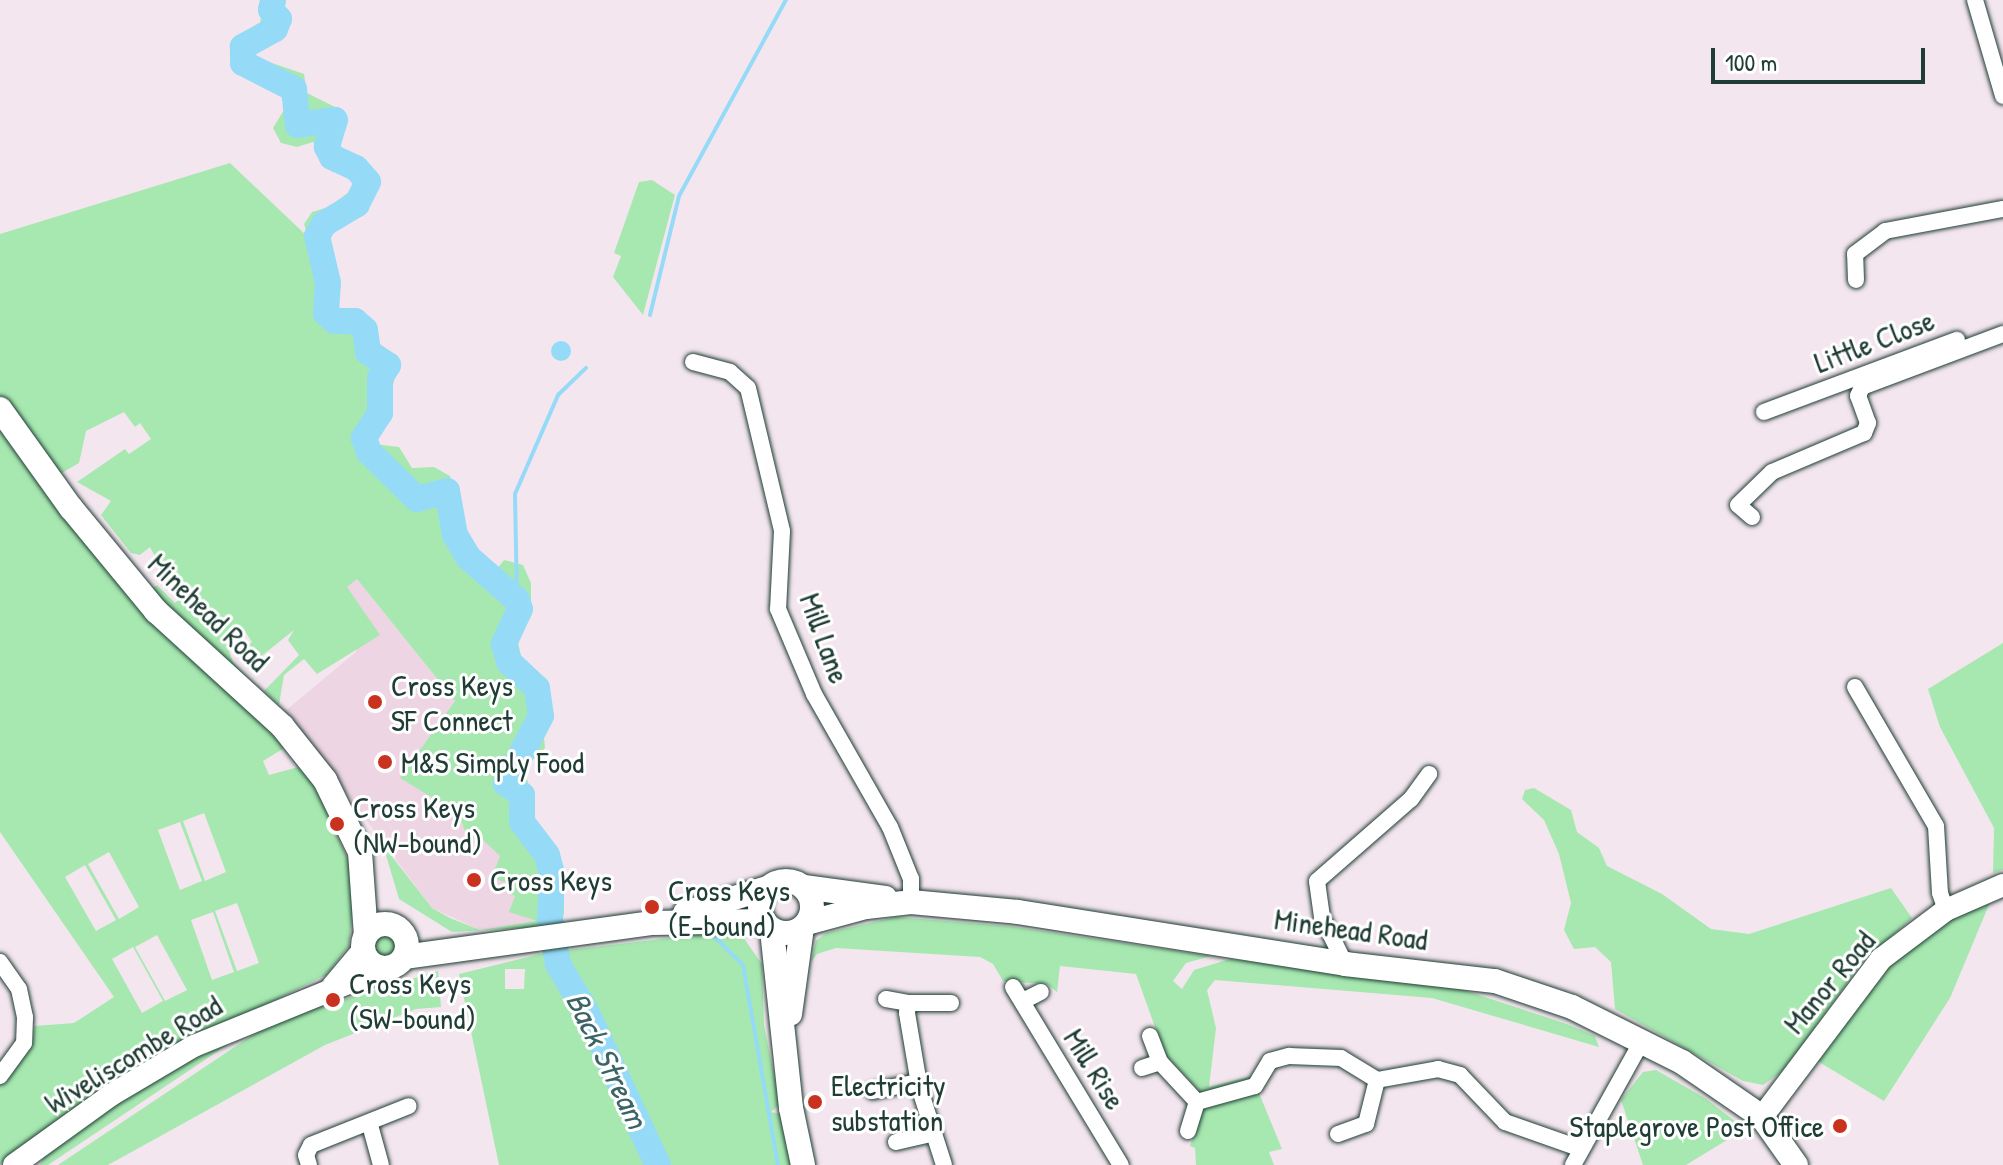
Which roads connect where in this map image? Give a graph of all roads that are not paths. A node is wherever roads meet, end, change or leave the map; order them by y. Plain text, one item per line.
1 (1975, 0) edge
2 (2003, 96) edge
3 (2003, 209) edge
4 (1856, 280) dead end
5 (2003, 324) edge
6 (2003, 334) edge
7 (693, 362) dead end
8 (0, 409) edge
9 (1764, 412) dead end
10 (1752, 517) dead end
11 (1855, 687) dead end
12 (1429, 774) dead end
13 (2003, 885) edge
14 (804, 887) junction
15 (767, 888) junction
16 (905, 902) junction
17 (1946, 910) junction
18 (661, 922) junction
19 (767, 925) junction
20 (805, 926) junction
21 (380, 934) junction
22 (475, 946) junction
23 (0, 962) edge
24 (396, 962) junction
25 (1345, 964) junction
26 (333, 986) junction
27 (1013, 987) dead end
28 (1041, 992) dead end
29 (886, 999) dead end
30 (1023, 1001) junction
31 (908, 1003) junction
32 (951, 1003) dead end
33 (787, 1032) junction
34 (1150, 1036) dead end
35 (1642, 1041) junction
36 (1160, 1062) junction
37 (1142, 1068) dead end
38 (0, 1076) edge
39 (1377, 1080) junction
40 (919, 1082) junction
41 (873, 1091) dead end
42 (1197, 1102) junction
43 (409, 1106) dead end
44 (1762, 1117) junction
45 (370, 1125) junction
46 (1188, 1131) dead end
47 (934, 1133) junction
48 (1338, 1134) dead end
49 (896, 1142) dead end
50 (1579, 1148) junction
51 (14, 1165) edge
52 (309, 1165) edge
53 (381, 1165) edge
54 (803, 1165) edge
55 (944, 1165) edge
56 (1119, 1165) edge
57 (1573, 1165) edge
58 (1796, 1165) edge

1 - 2 street
3 - 4 street
5 - 9 street, Little Close
6 - 10 street
7 - 16 street, Mill Lane
8 - 21 main road, Minehead Road
11 - 17 street
12 - 25 street
13 - 17 main road, Manor Road
14 - 15 main road
14 - 16 main road, Minehead Road
14 - 20 main road
15 - 18 main road
15 - 19 main road
16 - 20 main road, Minehead Road
16 - 25 main road, Minehead Road
17 - 44 main road, Manor Road
18 - 19 main road
18 - 22 main road
19 - 20 main road
19 - 33 main road
20 - 33 main road
21 - 22 main road
21 - 24 main road
21 - 24 main road
21 - 26 main road, Wiveliscombe Road
22 - 24 main road
23 - 38 street
24 - 26 main road, Wiveliscombe Road
25 - 35 main road, Minehead Road
26 - 51 main road, Wiveliscombe Road
27 - 30 street, Mill Rise
28 - 30 street
29 - 31 street
30 - 56 street, Mill Rise
31 - 32 street
31 - 40 street
33 - 54 main road
34 - 36 street
35 - 44 main road, Minehead Road
35 - 50 street
36 - 37 street
36 - 42 street
39 - 42 street
39 - 48 street
39 - 50 street
40 - 41 street
40 - 47 street
42 - 46 street
43 - 45 street
44 - 58 main road
45 - 52 street
45 - 53 street
47 - 49 street
47 - 55 street
50 - 57 street

